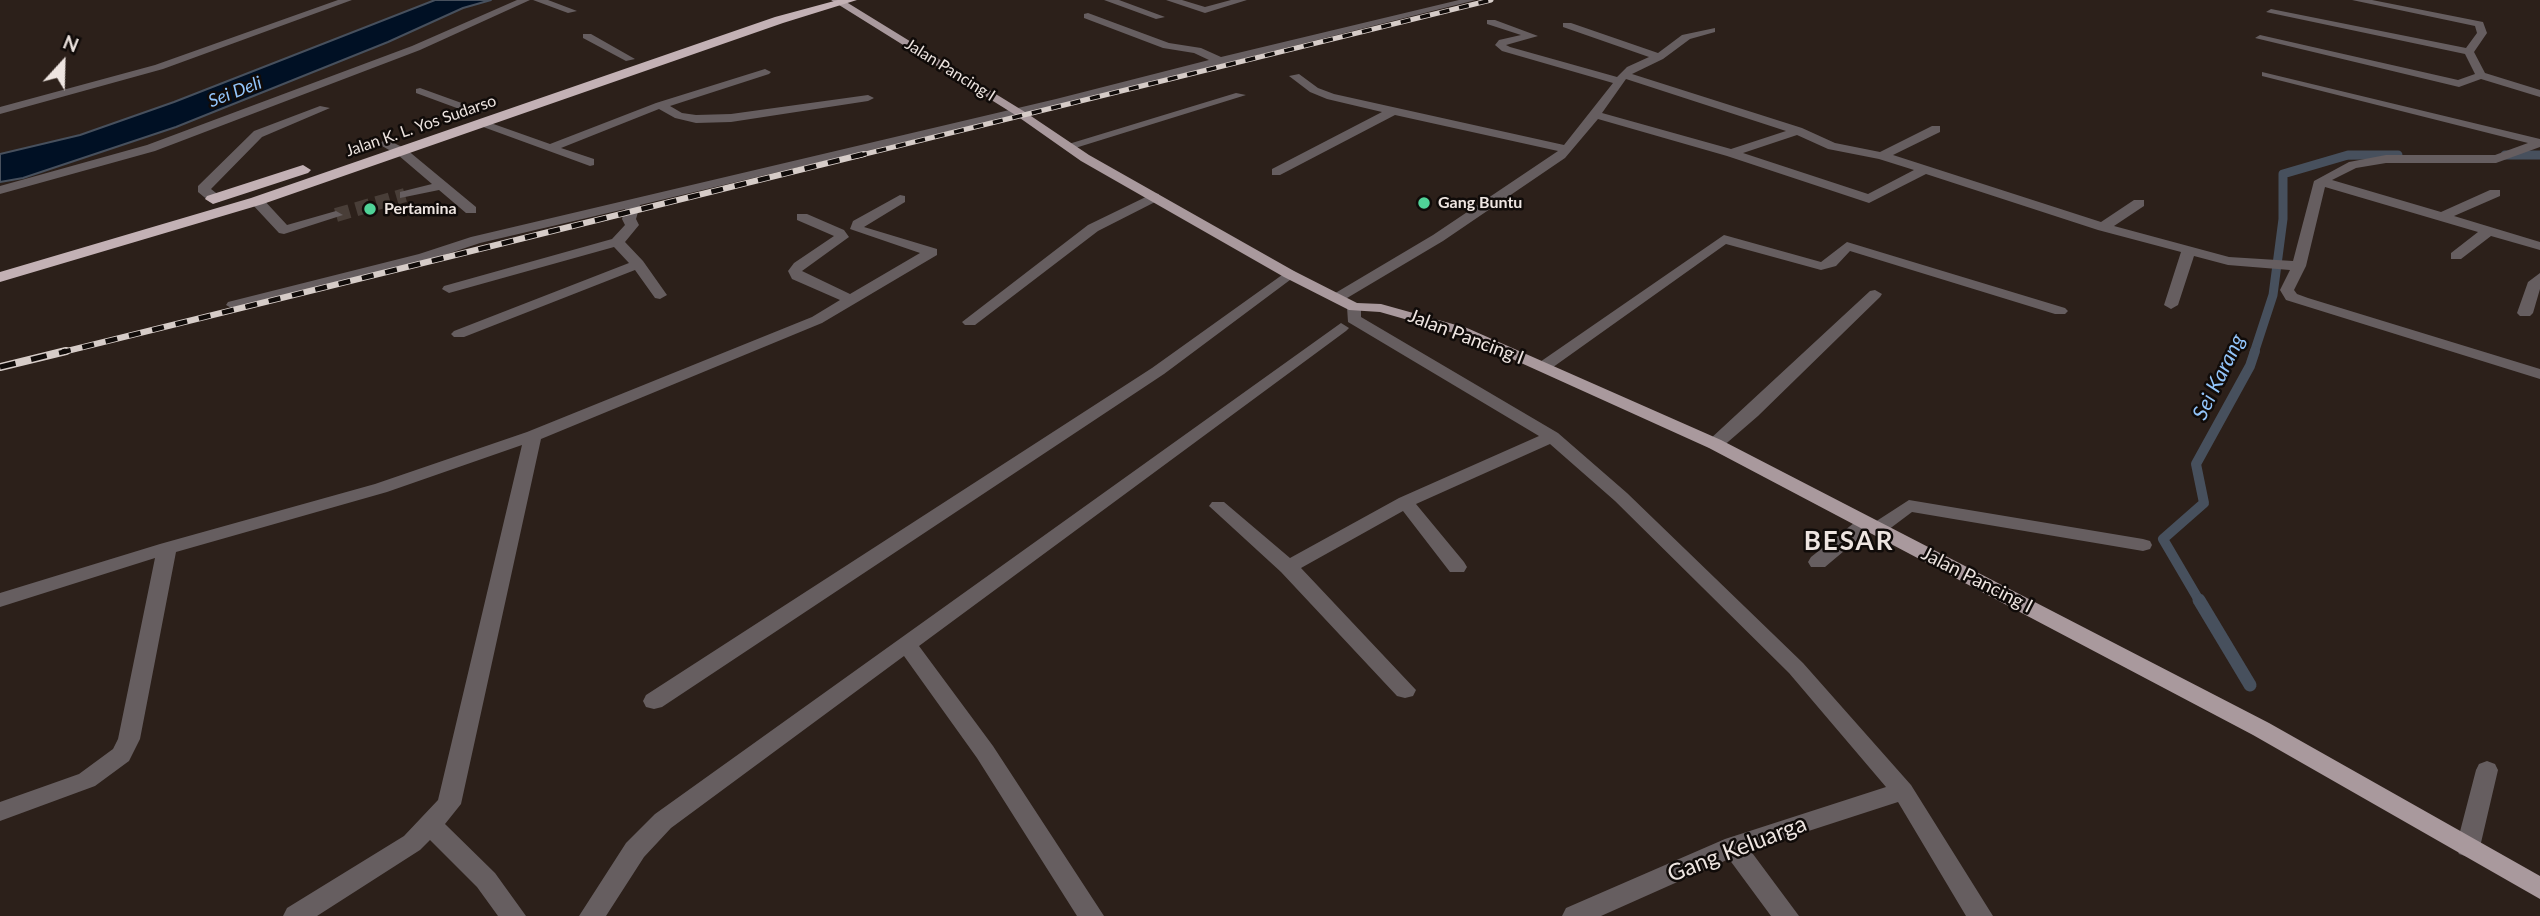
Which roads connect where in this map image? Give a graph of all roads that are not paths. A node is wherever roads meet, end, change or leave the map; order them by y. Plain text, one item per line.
1 (347, 0) edge
2 (525, 0) edge
3 (538, 0) edge
4 (817, 0) edge
5 (1109, 0) edge
6 (1171, 0) edge
7 (1242, 0) edge
8 (1471, 0) edge
9 (2357, 0) edge
10 (843, 1) edge
11 (1121, 5) junction
12 (572, 11) dead end
13 (2271, 12) dead end
14 (1160, 16) dead end
15 (1491, 22) dead end
16 (1567, 25) dead end
17 (1711, 30) dead end
18 (587, 36) dead end
19 (2260, 38) dead end
20 (2469, 52) junction
21 (1659, 57) junction
22 (630, 60) junction
23 (1222, 62) junction
24 (765, 72) dead end
25 (2266, 74) dead end
26 (2482, 75) junction
27 (1295, 76) dead end
28 (1622, 78) junction
29 (420, 91) dead end
30 (1240, 94) dead end
31 (2540, 94) edge
32 (868, 98) dead end
33 (660, 105) junction
34 (324, 108) dead end
35 (0, 111) edge
36 (1017, 111) junction
37 (1393, 111) junction
38 (1595, 114) junction
39 (479, 118) junction
40 (1936, 129) dead end
41 (1798, 131) junction
42 (386, 143) junction
43 (2536, 144) edge
44 (1068, 146) junction
45 (550, 148) junction
46 (1567, 149) junction
47 (402, 152) junction
48 (1731, 153) junction
49 (1882, 156) junction
50 (590, 162) dead end
51 (1923, 171) junction
52 (1276, 172) dead end
53 (2320, 181) junction
54 (441, 185) junction
55 (0, 190) edge
56 (2495, 192) dead end
57 (405, 195) tunnel mouth
58 (1154, 197) junction
59 (215, 199) junction
60 (900, 199) dead end
61 (257, 201) junction
62 (2139, 204) dead end
63 (633, 205) junction
64 (471, 210) dead end
65 (336, 215) tunnel mouth
66 (802, 217) dead end
67 (2439, 218) junction
68 (2103, 227) junction
69 (2487, 232) junction
70 (617, 242) junction
71 (2540, 246) edge
72 (2189, 249) junction
73 (2456, 256) dead end
74 (0, 262) edge
75 (638, 264) junction
76 (2295, 266) junction
77 (1289, 274) junction
78 (0, 277) edge
79 (2540, 277) edge
80 (449, 289) dead end
81 (1875, 294) dead end
82 (660, 295) dead end
83 (851, 300) junction
84 (1346, 302) junction
85 (233, 305) dead end
86 (2171, 306) dead end
87 (2060, 311) dead end
88 (2525, 313) dead end
89 (970, 322) dead end
90 (1340, 328) dead end
91 (459, 334) dead end
92 (1543, 367) junction
93 (2540, 374) edge
94 (533, 436) junction
95 (1552, 437) junction
96 (1715, 444) junction
97 (1405, 502) junction
98 (1218, 506) dead end
99 (1871, 526) junction
100 (2143, 545) dead end
101 (167, 548) junction
102 (1818, 562) dead end
103 (1288, 567) junction
104 (1457, 567) dead end
105 (0, 600) edge
106 (906, 643) junction
107 (1405, 690) dead end
108 (654, 701) dead end
109 (2487, 770) dead end
110 (1903, 791) junction
111 (0, 812) edge
112 (431, 826) junction
113 (1733, 846) junction
114 (2468, 847) junction
115 (2540, 888) edge
116 (296, 916) edge
117 (513, 916) edge
118 (592, 916) edge
119 (1091, 916) edge
120 (1575, 916) edge
121 (1786, 916) edge
122 (1980, 916) edge

1 - 35 street
2 - 55 street
3 - 12 street
4 - 22 highway, Jalan K. L. Yos Sudarso
5 - 11 street
6 - 7 street
8 - 23 street
9 - 20 street
10 - 36 main road, Jalan Pancing I
10 - 39 highway, Jalan K. L. Yos Sudarso
11 - 14 street
11 - 23 street
13 - 20 street
15 - 28 street
16 - 21 street
17 - 21 street
18 - 22 street
19 - 26 street
20 - 26 street
21 - 28 street
22 - 39 highway, Jalan K. L. Yos Sudarso
23 - 36 street
24 - 33 street
25 - 43 street
26 - 31 street
27 - 37 street
28 - 38 street
28 - 41 street
29 - 39 street
30 - 44 street
32 - 33 street
33 - 45 street
34 - 59 street
36 - 44 main road, Jalan Pancing I
36 - 63 street
37 - 46 street
37 - 52 street
38 - 46 street
38 - 48 street
39 - 42 highway, Jalan K. L. Yos Sudarso
39 - 45 street
39 - 47 highway, Jalan K. L. Yos Sudarso
40 - 49 street
41 - 48 street
41 - 49 street
42 - 47 street
42 - 59 highway, Jalan K. L. Yos Sudarso
43 - 53 street
44 - 58 main road, Jalan Pancing I
45 - 50 street
46 - 84 street
47 - 54 street
47 - 61 highway, Jalan K. L. Yos Sudarso
48 - 51 street
49 - 51 street
51 - 68 street
53 - 67 street
53 - 76 street
54 - 57 street
54 - 64 street
56 - 67 street
58 - 77 main road, Jalan Pancing I
58 - 89 street
59 - 74 highway, Jalan K. L. Yos Sudarso
60 - 83 street
61 - 65 street
61 - 78 highway, Jalan K. L. Yos Sudarso
62 - 68 street
63 - 70 street
63 - 85 street
66 - 83 street
67 - 69 street
68 - 72 street
69 - 71 street
69 - 73 street
70 - 75 street
70 - 80 street
72 - 76 street
72 - 86 street
75 - 82 street
75 - 91 street
76 - 93 street
77 - 84 main road, Jalan Pancing I
77 - 108 street
79 - 88 street
81 - 96 street
83 - 94 street
84 - 92 main road, Jalan Pancing I
84 - 95 street, Jalan Pancing I
87 - 92 street
90 - 106 street
92 - 96 main road, Jalan Pancing I
94 - 101 street
94 - 112 street
95 - 97 street
95 - 110 street, Jalan Pancing I
96 - 99 main road, Jalan Pancing I
97 - 103 street
97 - 104 street
98 - 103 street
99 - 100 street
99 - 102 street
99 - 114 main road, Jalan Pancing I
101 - 105 street
101 - 111 street
103 - 107 street
106 - 118 street
106 - 119 street
109 - 114 street
110 - 113 street, Gang Keluarga
110 - 122 street, Jalan Pancing I
112 - 116 street
112 - 117 street
113 - 120 street, Gang Keluarga
113 - 121 street
114 - 115 main road, Jalan Pancing I

